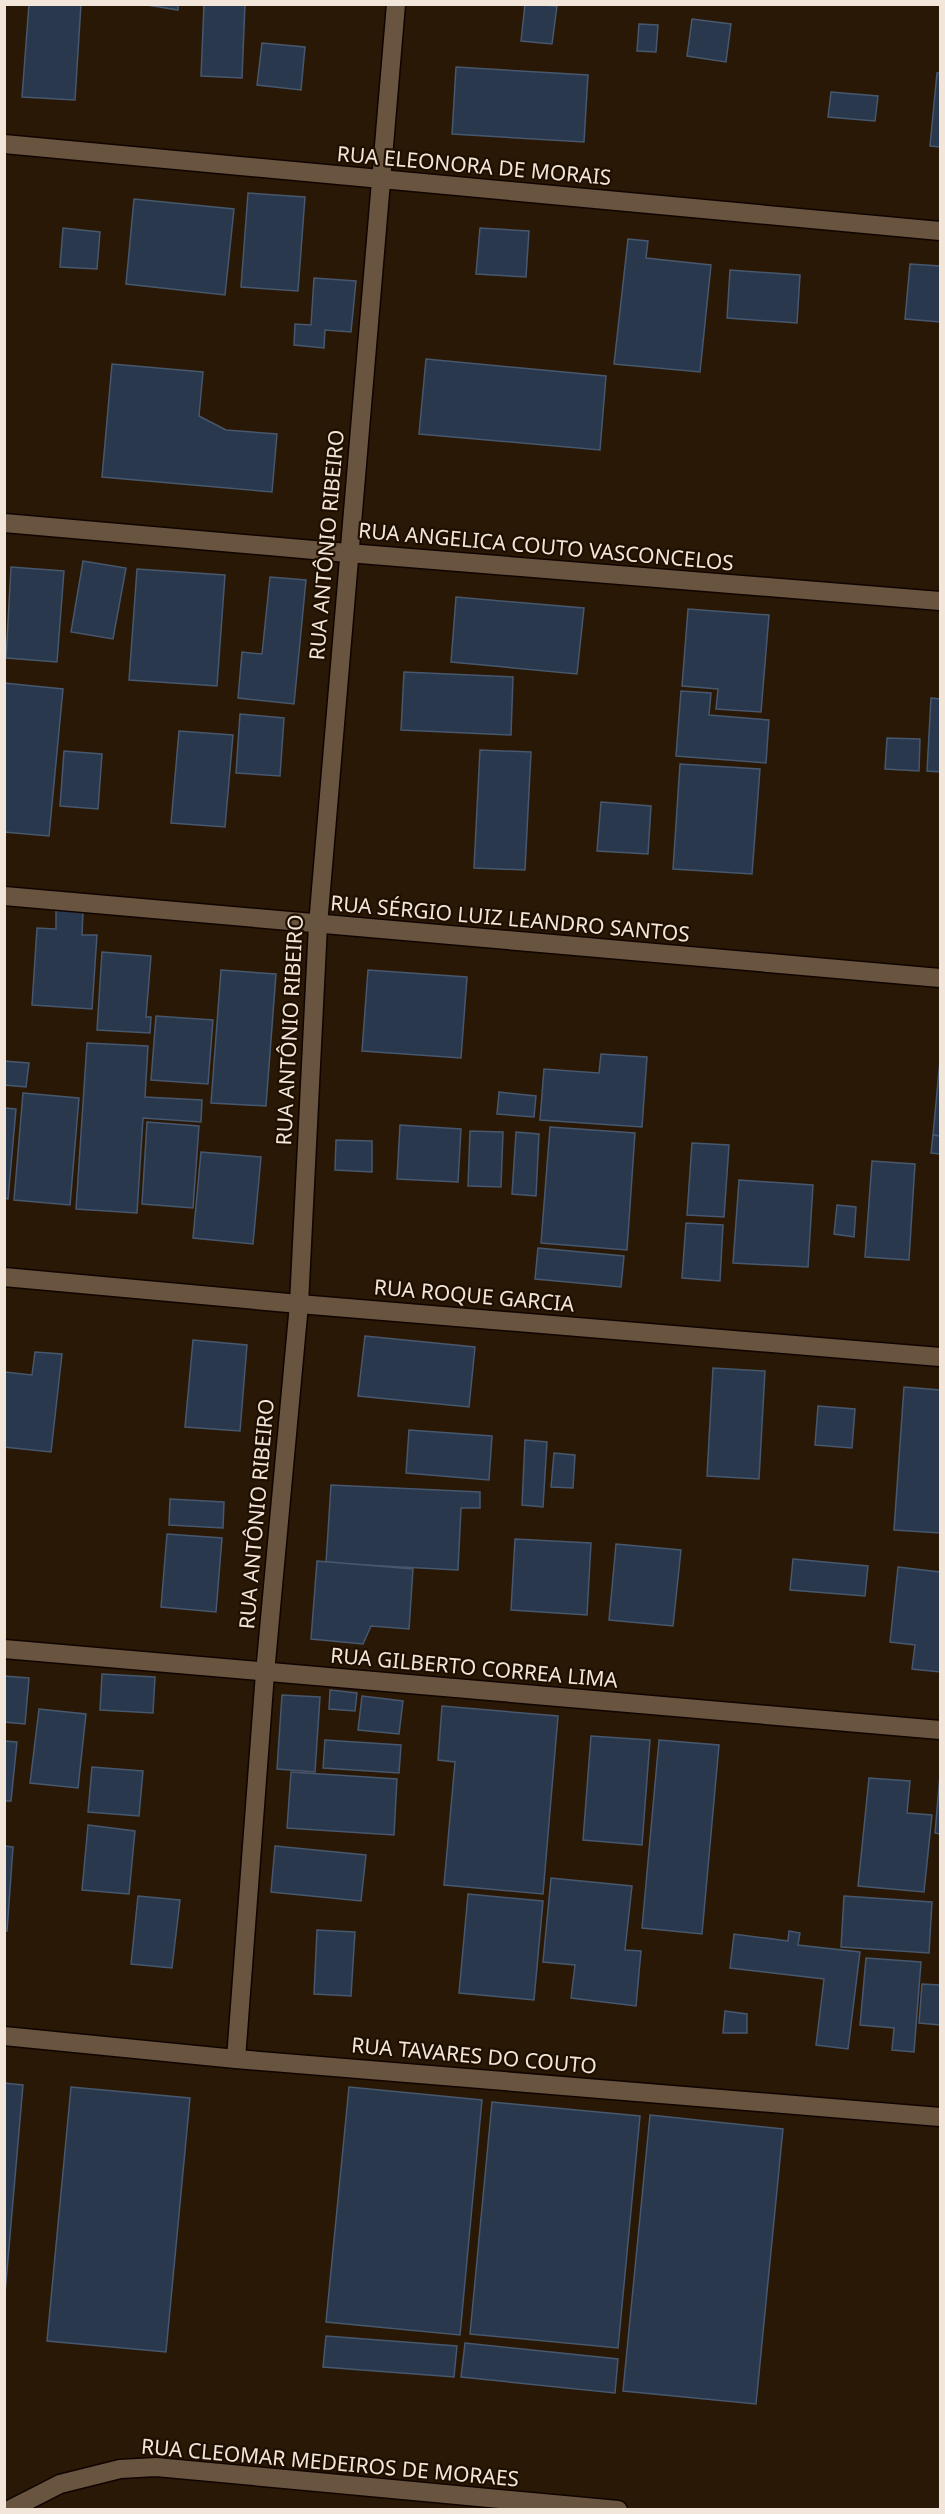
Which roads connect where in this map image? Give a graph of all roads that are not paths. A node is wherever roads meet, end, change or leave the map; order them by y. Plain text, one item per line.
1 (396, 4) edge
2 (4, 144) edge
3 (382, 181) junction
4 (940, 231) edge
5 (4, 523) edge
6 (348, 554) junction
7 (940, 602) edge
8 (4, 896) edge
9 (318, 925) junction
10 (940, 978) edge
11 (4, 1277) edge
12 (298, 1304) junction
13 (940, 1357) edge
14 (4, 1649) edge
15 (266, 1673) junction
16 (940, 1730) edge
17 (4, 2036) edge
18 (237, 2059) junction
19 (940, 2117) edge
20 (566, 2507) edge
21 (9, 2510) edge
22 (618, 2510) edge

1 - 3 street, RUA ANTÔNIO RIBEIRO
2 - 3 street, RUA ELEONORA DE MORAIS
3 - 4 street, RUA ELEONORA DE MORAIS
3 - 6 street, RUA ANTÔNIO RIBEIRO
5 - 6 street, RUA ANGELICA COUTO VASCONCELOS
6 - 7 street, RUA ANGELICA COUTO VASCONCELOS
6 - 9 street, RUA ANTÔNIO RIBEIRO
8 - 9 street, RUA SÉRGIO LUIZ LEANDRO SANTOS
9 - 10 street, RUA SÉRGIO LUIZ LEANDRO SANTOS
9 - 12 street, RUA ANTÔNIO RIBEIRO
11 - 12 street, RUA ROQUE GARCIA
12 - 13 street, RUA ROQUE GARCIA
12 - 15 street, RUA ANTÔNIO RIBEIRO
14 - 15 street, RUA GILBERTO CORREA LIMA
15 - 16 street, RUA GILBERTO CORREA LIMA
15 - 18 street, RUA ANTÔNIO RIBEIRO
17 - 18 street, RUA TAVARES DO COUTO
18 - 19 street, RUA TAVARES DO COUTO
20 - 21 street, RUA CLEOMAR MEDEIROS DE MORAES
20 - 22 street, RUA CLEOMAR MEDEIROS DE MORAES

